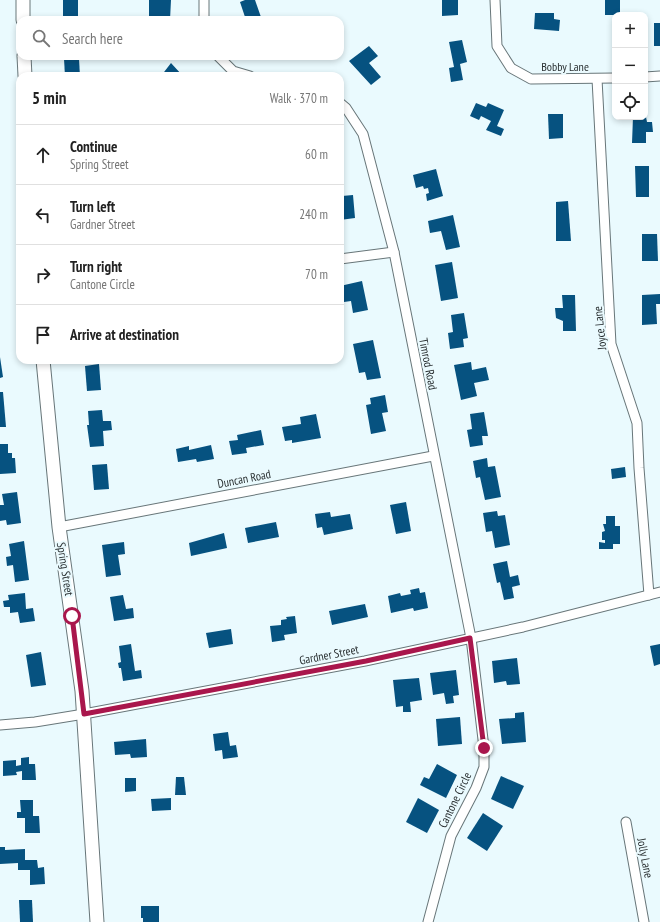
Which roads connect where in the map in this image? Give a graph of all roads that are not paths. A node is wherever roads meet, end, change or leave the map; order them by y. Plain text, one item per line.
1 (23, 0) edge
2 (204, 0) edge
3 (495, 0) edge
4 (24, 16) edge
5 (204, 16) edge
6 (24, 60) edge
7 (222, 60) edge
8 (25, 72) edge
9 (236, 72) edge
10 (660, 76) edge
11 (648, 77) edge
12 (612, 78) edge
13 (597, 79) junction
14 (344, 106) edge
15 (394, 252) junction
16 (344, 258) edge
17 (43, 364) edge
18 (433, 456) junction
19 (58, 527) junction
20 (660, 592) edge
21 (649, 595) junction
22 (470, 638) junction
23 (84, 714) junction
24 (0, 725) edge
25 (626, 822) dead end
26 (97, 922) edge
27 (428, 922) edge
28 (644, 922) edge

1 - 4 street
2 - 5 street
3 - 13 street, Bobby Lane
6 - 8 street
7 - 9 street
10 - 11 street
12 - 13 street, Bobby Lane
13 - 21 street, Joyce Lane
14 - 15 street, Timrod Road
15 - 16 street
15 - 18 street, Timrod Road
17 - 19 street, Spring Street
18 - 19 street, Duncan Road
18 - 22 street, Timrod Road
19 - 23 street, Spring Street
20 - 21 street, Gardner Street
21 - 22 street, Gardner Street
22 - 23 street, Gardner Street
22 - 27 street, Cantone Circle
23 - 24 street, Gardner Street
23 - 26 street, Spring Street
25 - 28 street, Jolly Lane

